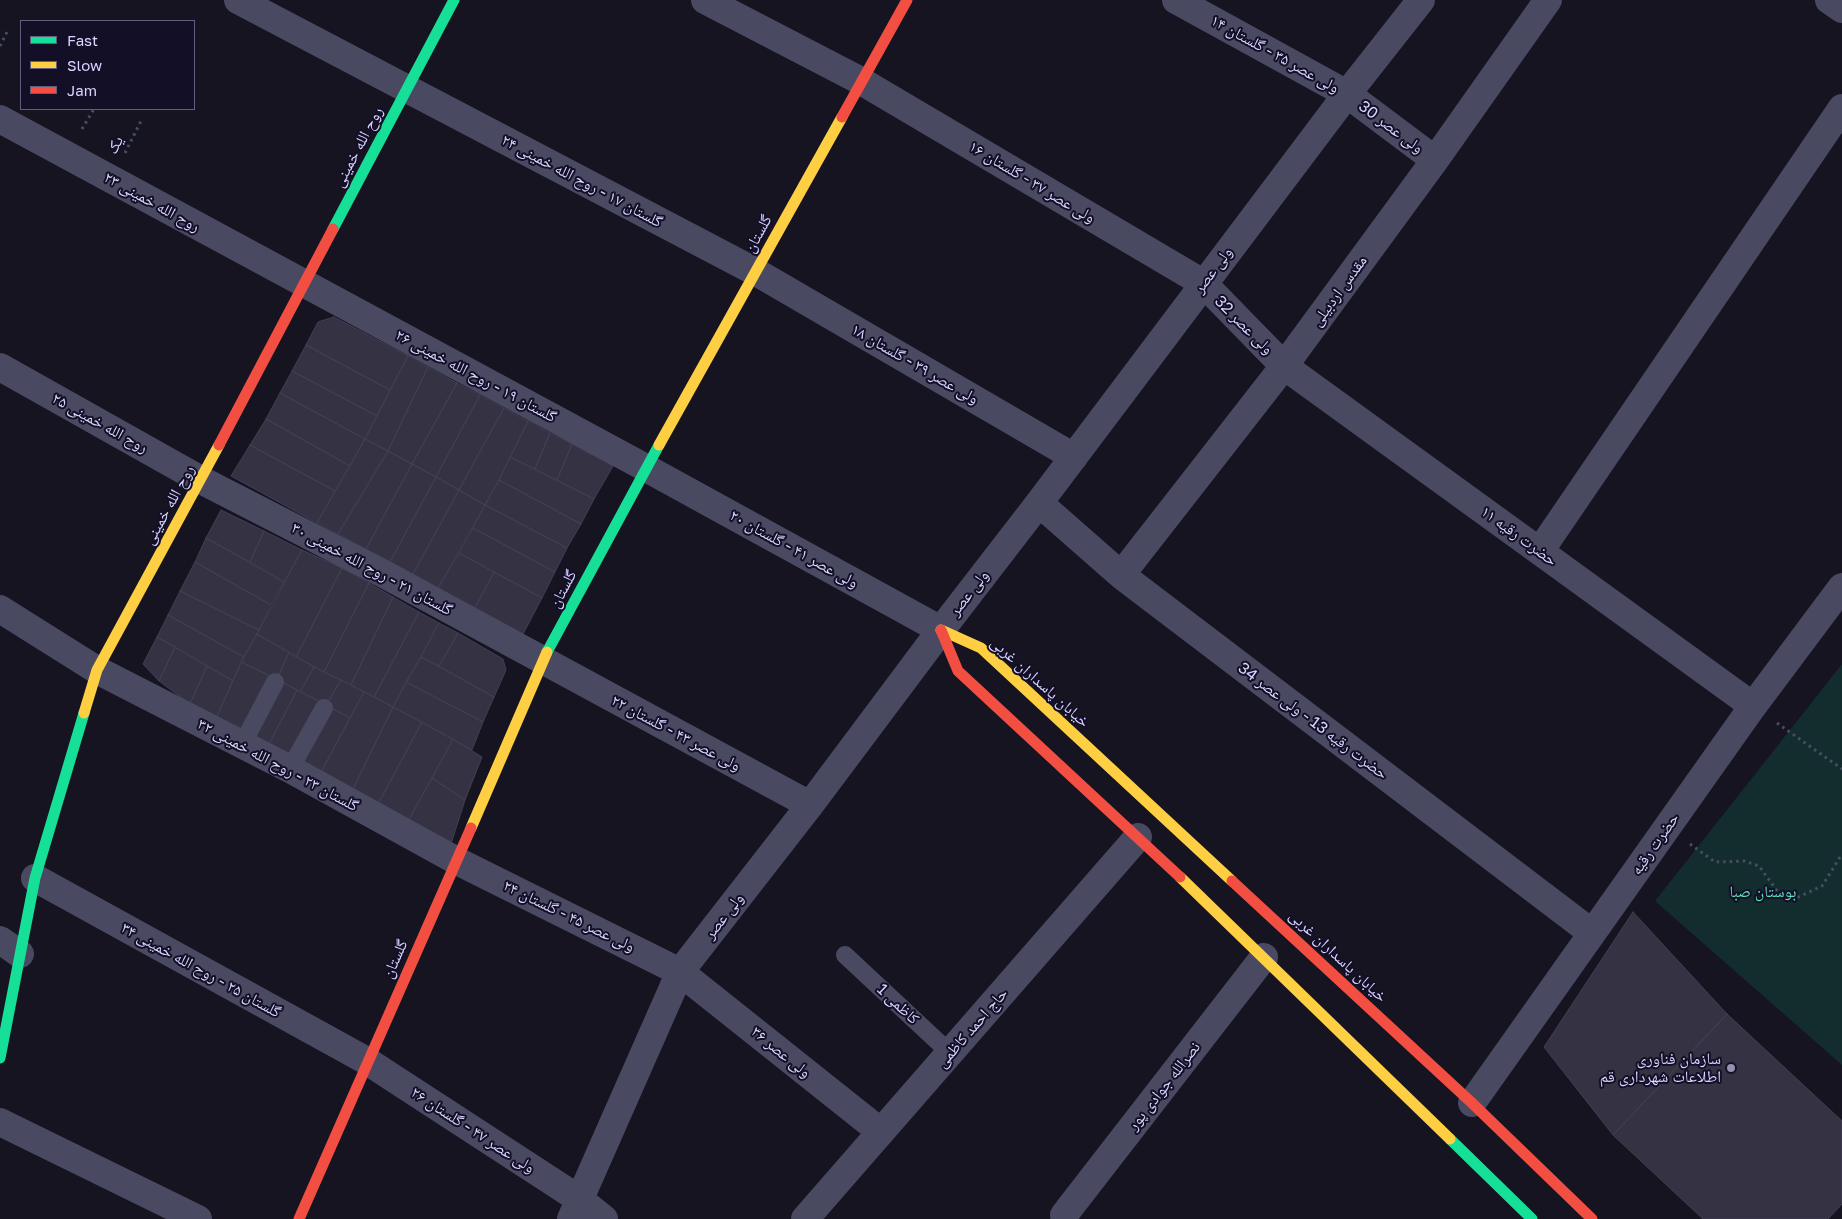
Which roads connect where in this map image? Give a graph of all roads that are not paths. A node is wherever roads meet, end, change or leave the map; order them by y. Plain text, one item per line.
1 (238, 0) edge
2 (454, 0) edge
3 (705, 0) edge
4 (907, 0) edge
5 (1176, 0) edge
6 (1421, 0) edge
7 (1548, 0) edge
8 (1829, 0) edge
9 (1842, 9) edge
10 (861, 81) junction
11 (408, 89) junction
12 (1347, 94) junction
13 (1842, 108) edge
14 (0, 119) edge
15 (1435, 160) junction
16 (756, 272) junction
17 (1203, 283) junction
18 (304, 285) junction
19 (1284, 366) junction
20 (0, 367) edge
21 (1074, 456) junction
22 (646, 468) junction
23 (201, 480) junction
24 (1039, 503) junction
25 (1540, 551) junction
26 (1121, 575) junction
27 (1842, 587) edge
28 (0, 609) edge
29 (941, 630) junction
30 (542, 661) junction
31 (97, 670) junction
32 (275, 682) dead end
33 (1753, 706) junction
34 (324, 708) dead end
35 (242, 745) junction
36 (290, 769) junction
37 (810, 805) junction
38 (1138, 837) junction
39 (457, 861) junction
40 (35, 878) junction
41 (1592, 933) junction
42 (10, 947) edge
43 (845, 955) dead end
44 (1264, 957) junction
45 (680, 972) junction
46 (950, 1053) junction
47 (0, 1058) edge
48 (367, 1061) junction
49 (1472, 1102) junction
50 (0, 1122) edge
51 (881, 1132) junction
52 (575, 1209) edge
53 (1064, 1215) dead end
54 (198, 1219) edge
55 (298, 1219) edge
56 (604, 1219) edge
57 (805, 1219) edge
58 (1532, 1219) edge
59 (1592, 1219) edge

1 - 11 street, گلستان ۱۷ - روح الله خمینی ۲۴
2 - 11 street, روح الله خمینی
3 - 10 street, ولی عصر ۳۷ - گلستان ۱۶
4 - 10 street, گلستان
5 - 12 street, ولی عصر ۳۵ - گلستان ۱۴
6 - 12 street, ولی عصر
7 - 15 street, مقدس اردبیلی
8 - 9 street
10 - 16 street, گلستان
10 - 17 street, ولی عصر ۳۷ - گلستان ۱۶
11 - 16 street, گلستان ۱۷ - روح الله خمینی ۲۴
11 - 18 street, روح الله خمینی
12 - 15 street, ولی عصر 30
12 - 17 street, ولی عصر
13 - 25 street
14 - 18 street, روح الله خمینی ۲۳
15 - 19 street, مقدس اردبیلی
16 - 21 street, ولی عصر ۳۹ - گلستان ۱۸
16 - 22 street, گلستان
17 - 19 street, ولی عصر 32
17 - 21 street, ولی عصر
18 - 22 street, گلستان ۱۹ - روح الله خمینی ۲۶
18 - 23 street, روح الله خمینی
19 - 25 street, حضرت رقیه ۱۱
19 - 26 street, مقدس اردبیلی
20 - 23 street, روح الله خمینی ۲۵
21 - 24 street, ولی عصر
22 - 29 street, ولی عصر ۴۱ - گلستان ۲۰
22 - 30 street, گلستان
23 - 30 street, گلستان ۲۱ - روح الله خمینی ۳۰
23 - 31 street, روح الله خمینی
24 - 26 street, حضرت رقیه 13 - ولی عصر 34
24 - 29 street, ولی عصر
25 - 33 street, حضرت رقیه ۱۱
26 - 41 street, حضرت رقیه 13 - ولی عصر 34
27 - 33 street, حضرت رقیه
28 - 31 street, گلستان ۲۳ - روح الله خمینی ۳۲
29 - 37 street, ولی عصر
29 - 38 street
29 - 49 street, خیابان پاسداران غربی
30 - 37 street, ولی عصر ۴۳ - گلستان ۲۲
30 - 39 street, گلستان
31 - 35 street, گلستان ۲۳ - روح الله خمینی ۳۲
31 - 40 street, روح الله خمینی
32 - 35 lane
33 - 41 street, حضرت رقیه
34 - 36 lane
35 - 36 street, گلستان ۲۳ - روح الله خمینی ۳۲
36 - 39 street, گلستان ۲۳ - روح الله خمینی ۳۲
37 - 45 street, ولی عصر
38 - 44 street
38 - 46 street, حاج احمد کاظمی
39 - 45 street, ولی عصر ۴۵ - گلستان ۲۴
39 - 48 street, گلستان
40 - 42 street, روح الله خمینی
40 - 48 street, گلستان ۲۵ - روح الله خمینی ۳۴
41 - 49 street, حضرت رقیه
42 - 47 street, روح الله خمینی
43 - 46 lane, کاظمی 1
44 - 53 street, نصرالله جوادی پور
44 - 58 street
45 - 51 street, ولی عصر ۳۶
45 - 52 street, ولی عصر
46 - 51 street, حاج احمد کاظمی
48 - 52 street, ولی عصر ۴۷ - گلستان ۲۶
48 - 55 street, گلستان
49 - 59 street, خیابان پاسداران غربی
50 - 54 street
51 - 57 street, حاج احمد کاظمی
52 - 56 street, ولی عصر ۴۷ - گلستان ۲۶

